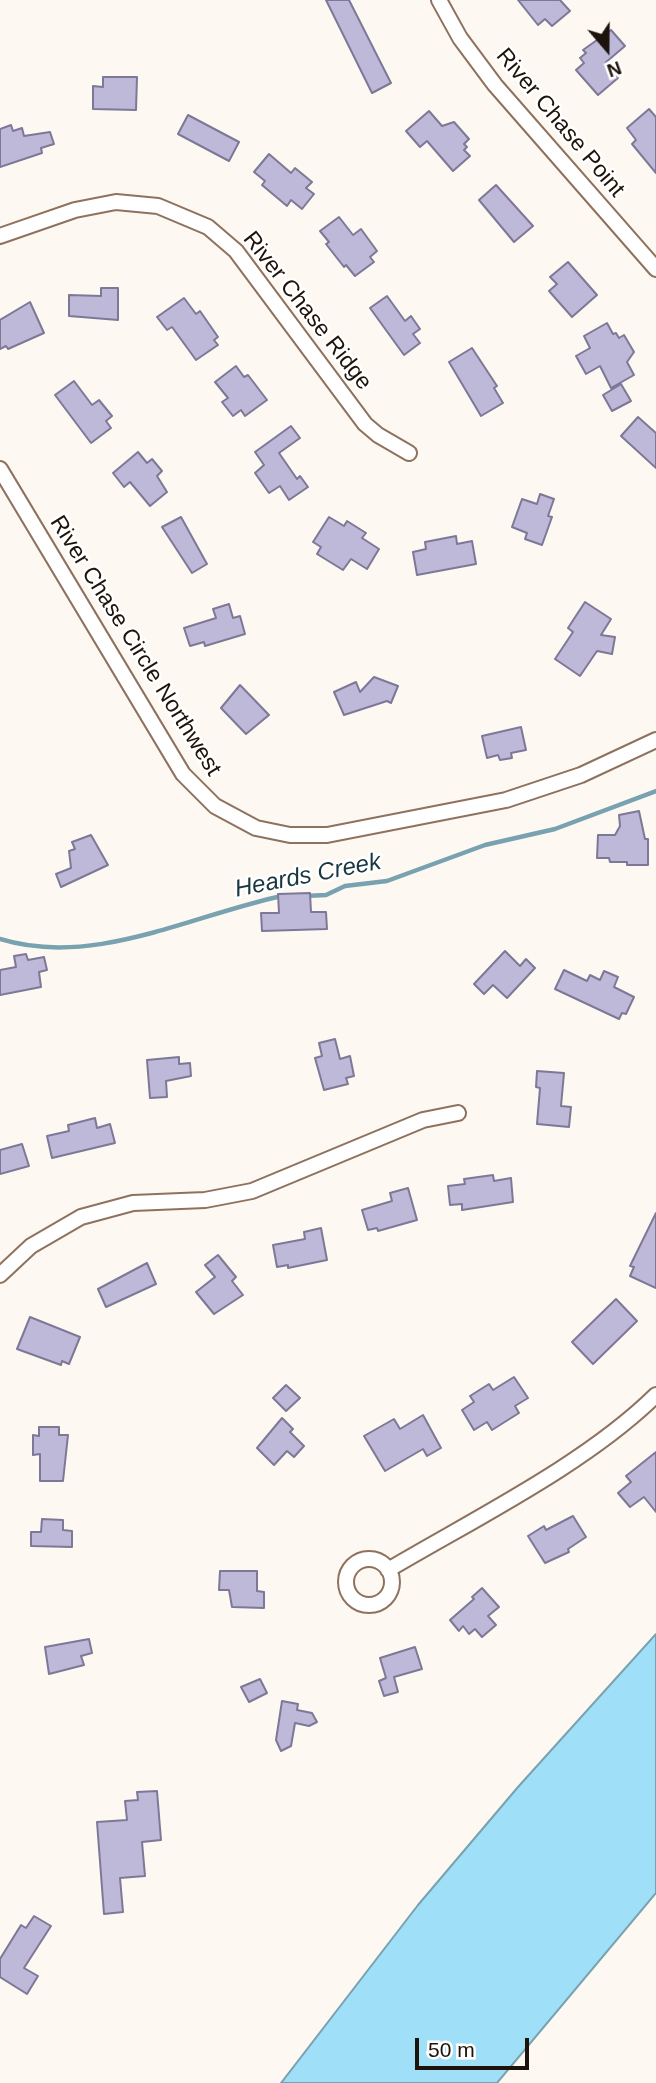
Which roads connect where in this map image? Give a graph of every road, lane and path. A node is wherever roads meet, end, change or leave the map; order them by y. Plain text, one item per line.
1 (439, 0) edge
2 (0, 236) edge
3 (656, 269) edge
4 (409, 453) dead end
5 (0, 469) edge
6 (656, 740) edge
7 (458, 1113) dead end
8 (0, 1275) edge
9 (656, 1395) edge
10 (388, 1570) dead end

1 - 3 street, River Chase Point
2 - 4 street, River Chase Ridge
5 - 6 street, River Chase Circle Northwest
7 - 8 street
9 - 10 street

